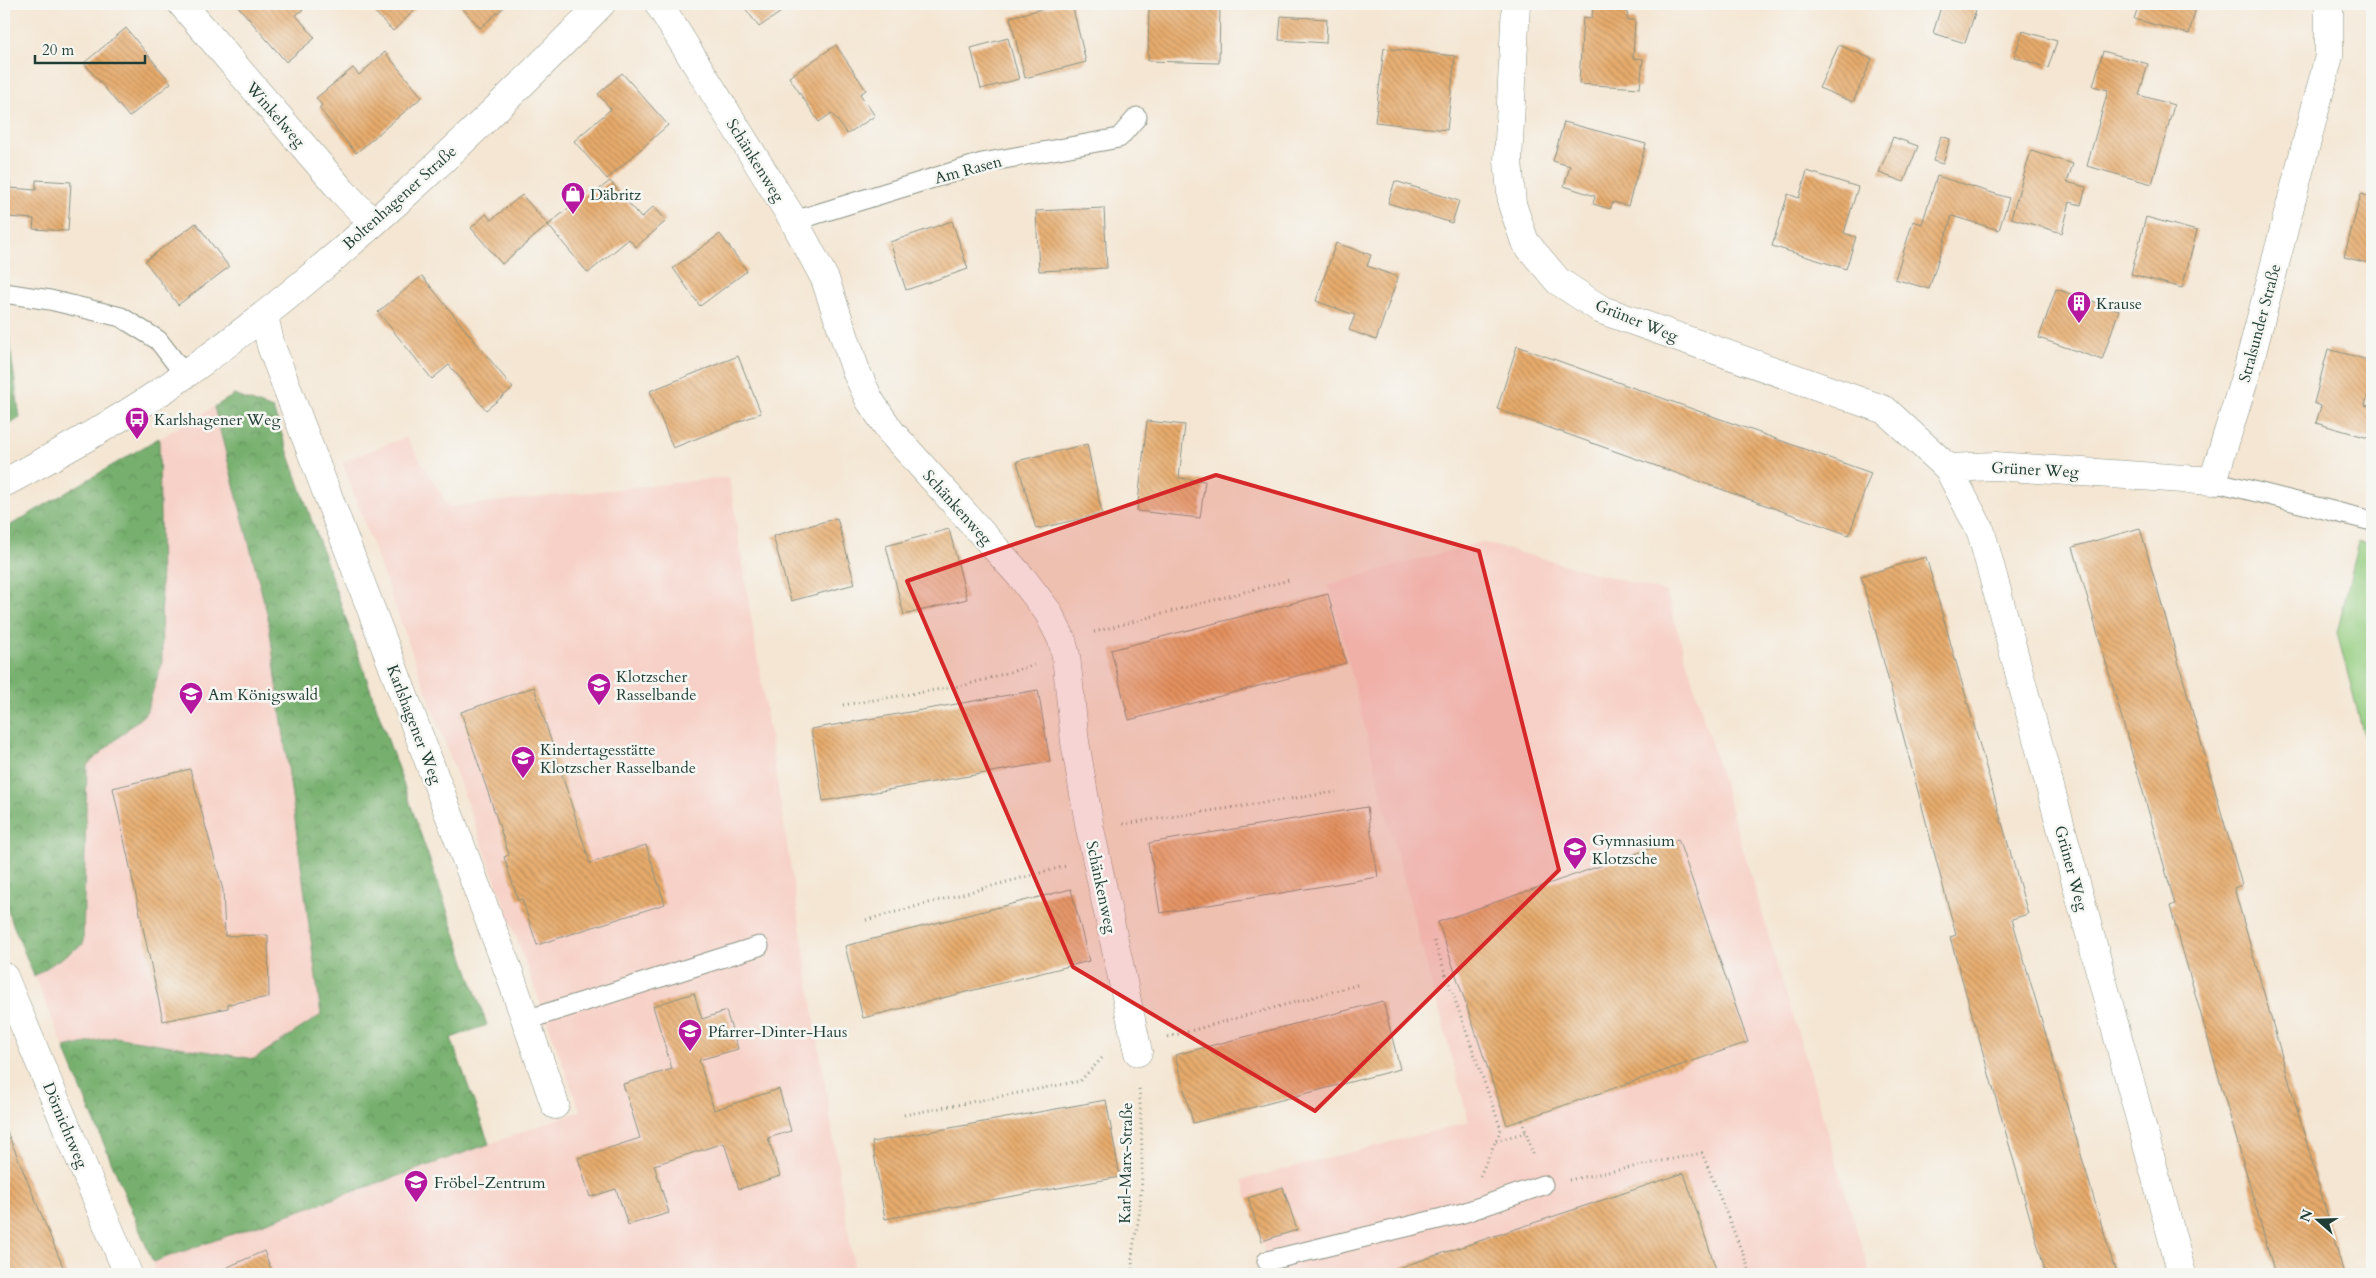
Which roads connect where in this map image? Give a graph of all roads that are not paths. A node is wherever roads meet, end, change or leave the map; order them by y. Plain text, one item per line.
1 (182, 4) edge
2 (601, 4) edge
3 (659, 4) edge
4 (1516, 4) edge
5 (2329, 4) edge
6 (1137, 118) dead end
7 (794, 221) junction
8 (372, 222) junction
9 (4, 293) edge
10 (264, 316) junction
11 (185, 375) junction
12 (1948, 468) junction
13 (2213, 481) junction
14 (4, 483) edge
15 (2372, 521) edge
16 (759, 946) dead end
17 (4, 977) edge
18 (526, 1020) junction
19 (1136, 1042) road end
20 (555, 1105) dead end
21 (1543, 1185) road end
22 (1267, 1260) dead end
23 (128, 1274) edge
24 (2182, 1274) edge

1 - 8 street, Winkelweg
2 - 8 street, Boltenhagener Straße
3 - 7 street, Schänkenweg
4 - 12 street, Grüner Weg
5 - 13 street, Stralsunder Straße
6 - 7 lane, Am Rasen
7 - 19 street, Schänkenweg
8 - 10 street, Boltenhagener Straße
9 - 11 lane
10 - 11 street, Boltenhagener Straße
10 - 18 street, Karlshagener Weg
11 - 14 street, Boltenhagener Straße
12 - 13 street, Grüner Weg
12 - 24 street, Grüner Weg
13 - 15 lane
16 - 18 lane
17 - 23 street, Dörnichtweg
18 - 20 street, Karlshagener Weg
21 - 22 lane

